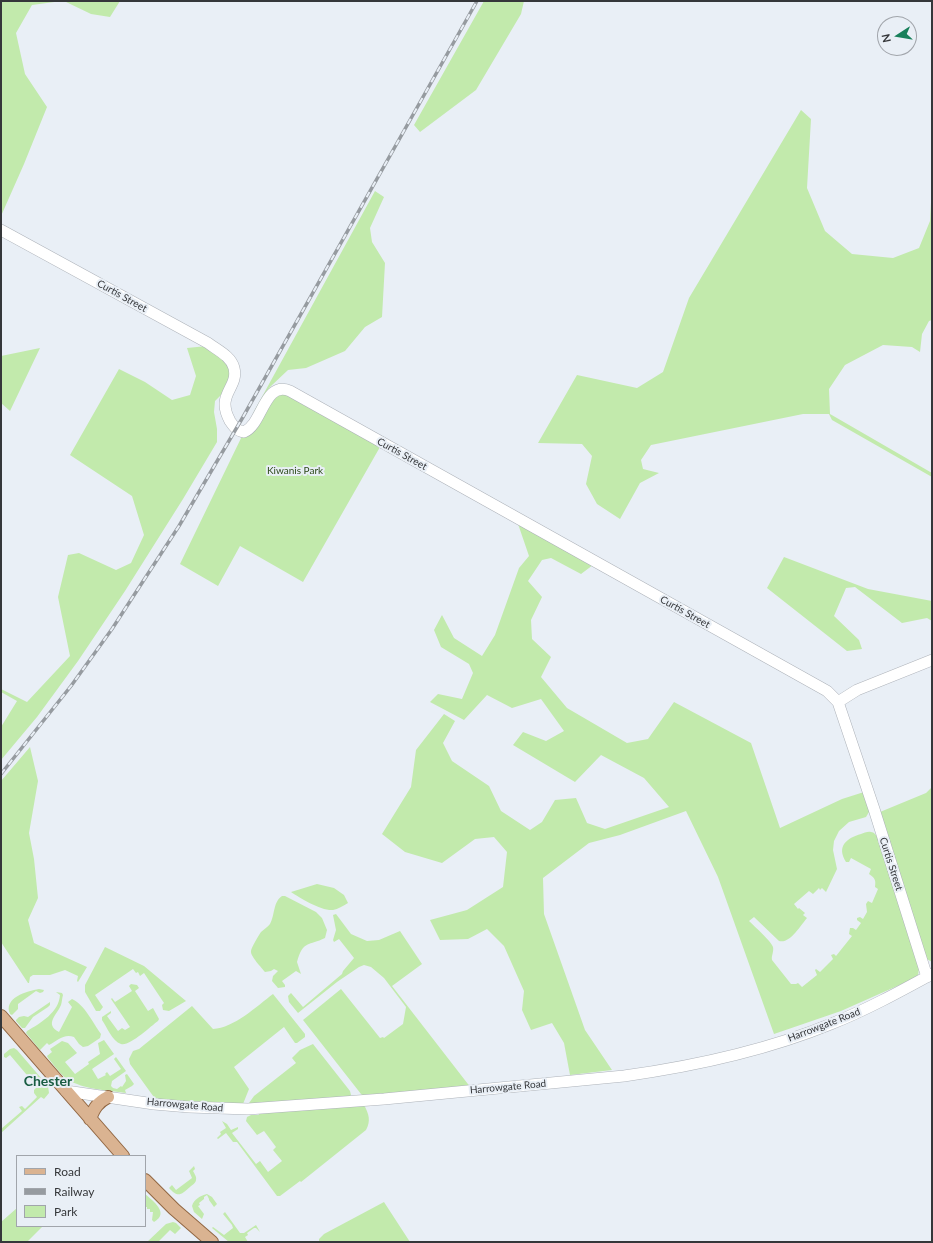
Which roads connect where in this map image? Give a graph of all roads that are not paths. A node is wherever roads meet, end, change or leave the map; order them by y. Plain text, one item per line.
1 (1, 230) edge
2 (932, 660) edge
3 (838, 702) junction
4 (930, 976) edge
5 (1, 1016) edge
6 (66, 1090) junction
7 (108, 1097) junction
8 (90, 1119) junction
9 (122, 1155) edge
10 (146, 1181) edge
11 (212, 1242) edge

1 - 3 street, Curtis Street
2 - 3 street
3 - 4 street, Curtis Street
4 - 7 street, Harrowgate Road
5 - 6 main road
6 - 7 street, Harrowgate Road
6 - 8 main road
7 - 8 main road
8 - 9 main road
10 - 11 main road

